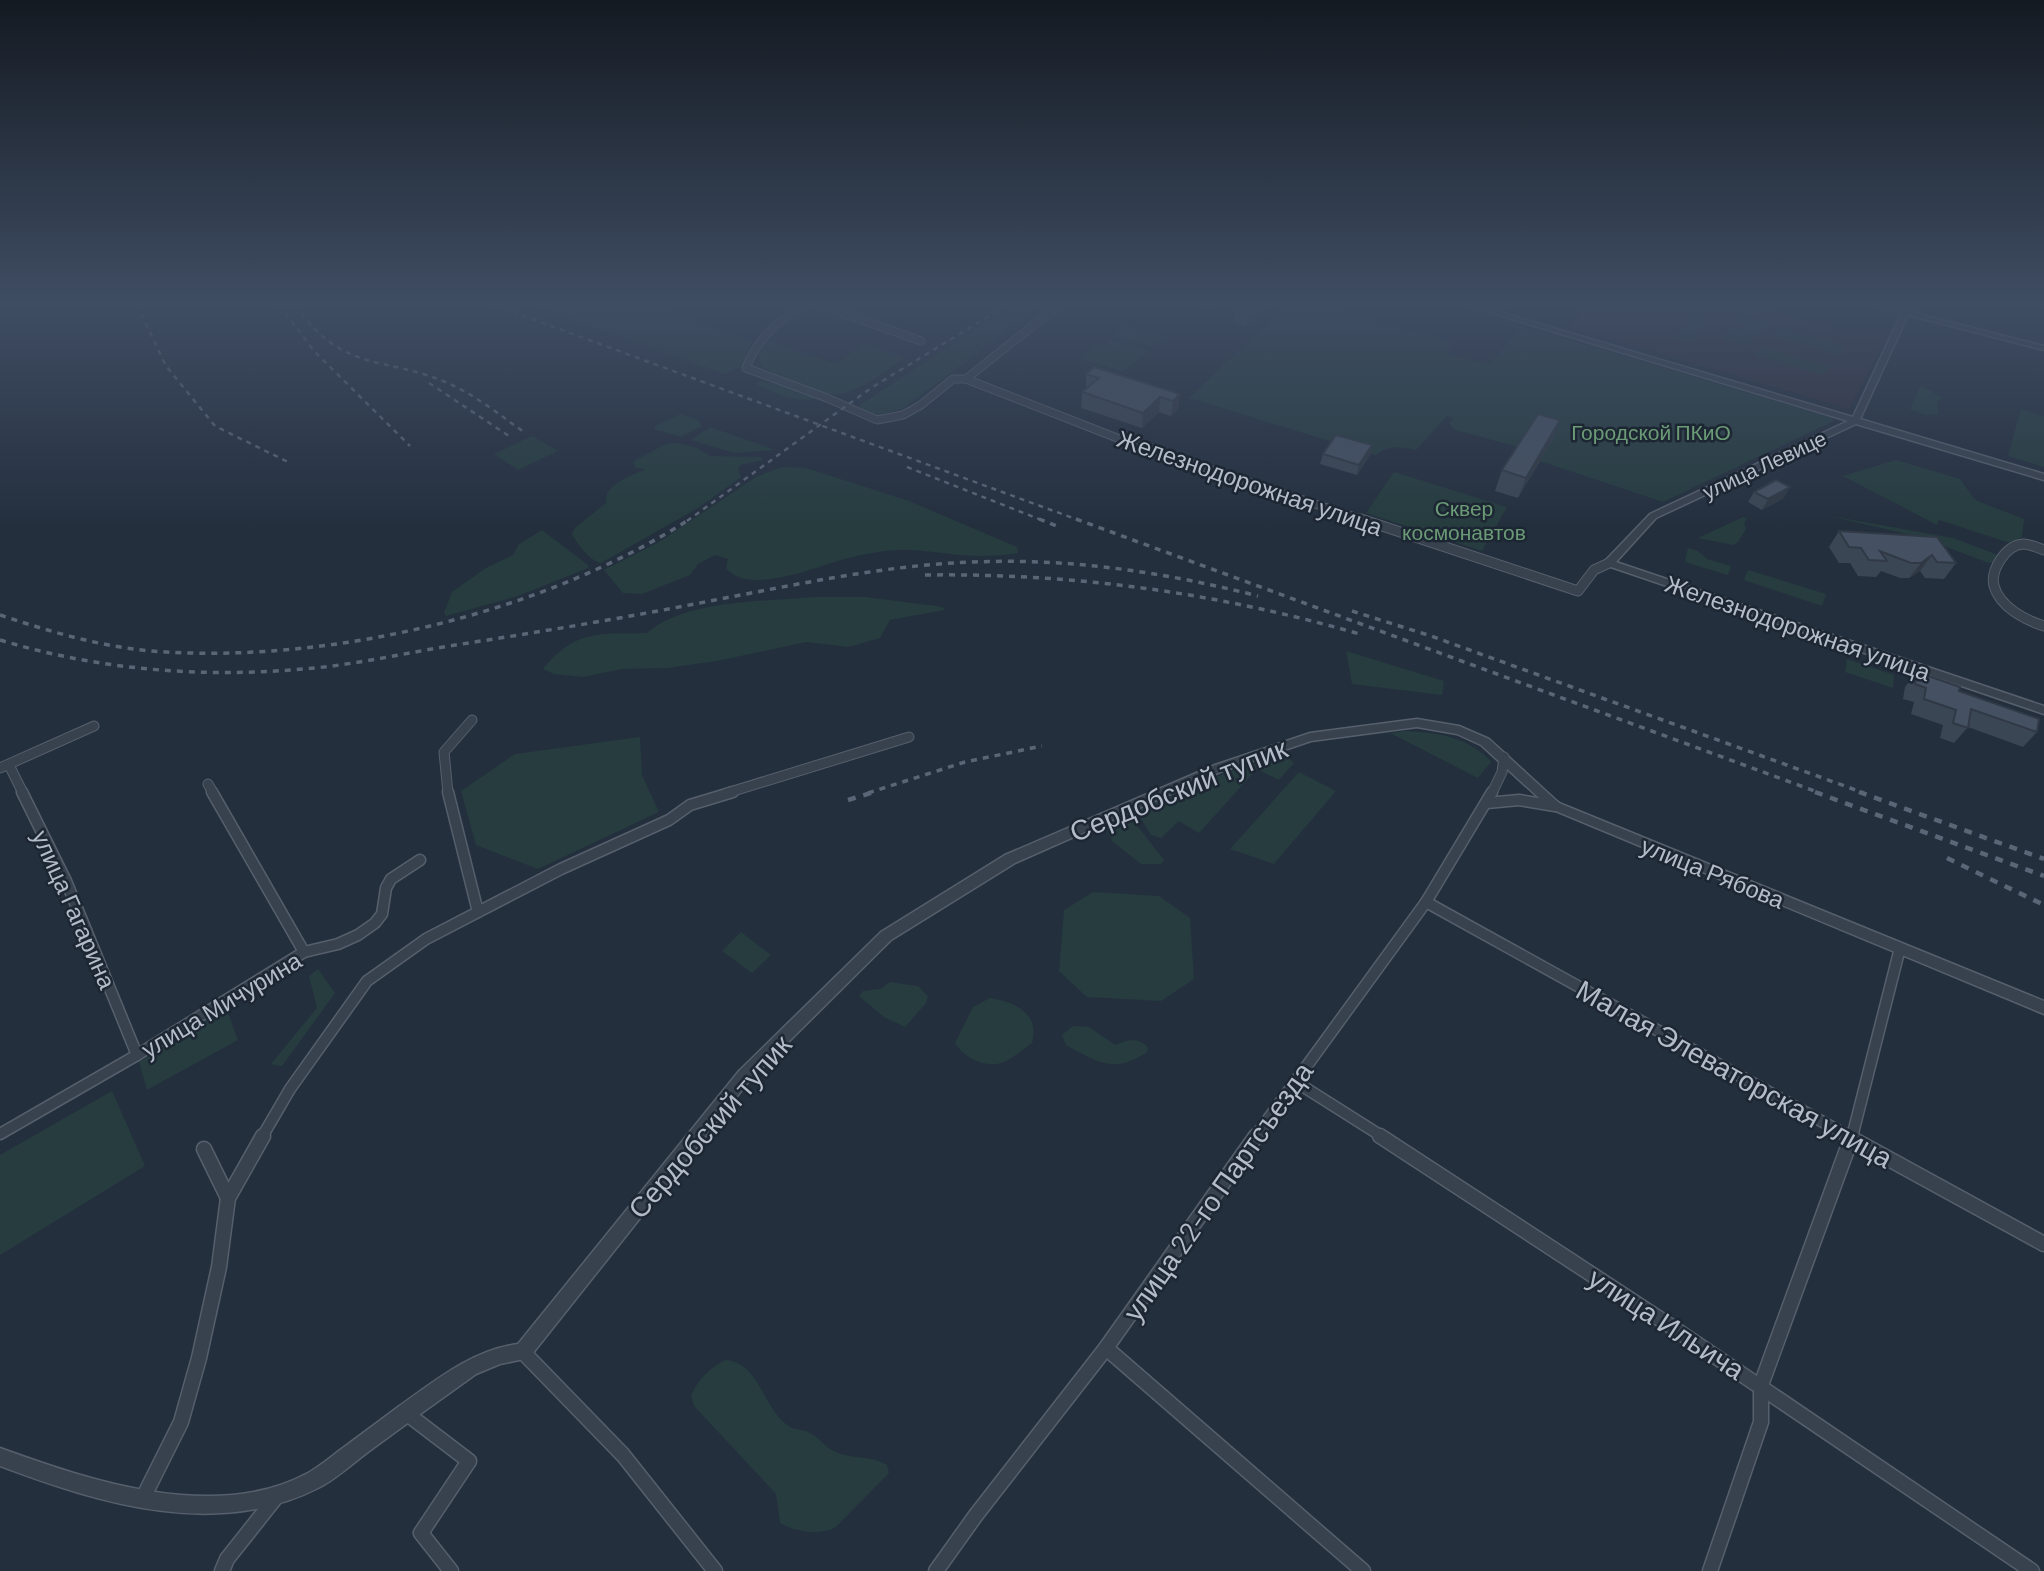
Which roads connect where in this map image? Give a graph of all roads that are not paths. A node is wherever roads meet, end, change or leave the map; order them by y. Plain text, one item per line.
1 (774, 378) edge
2 (1713, 378) edge
3 (1877, 378) edge
4 (966, 379) joint
5 (1855, 421) junction
6 (2044, 477) edge
7 (2044, 550) edge
8 (1609, 563) junction
9 (2044, 626) edge
10 (2044, 710) edge
11 (472, 720) dead end
12 (1396, 725) joint
13 (94, 726) dead end
14 (909, 737) dead end
15 (1504, 757) junction
16 (4, 766) edge
17 (208, 784) dead end
18 (1487, 803) junction
19 (1555, 806) junction
20 (420, 860) dead end
21 (1426, 902) junction
22 (478, 912) junction
23 (1900, 948) junction
24 (304, 952) junction
25 (2044, 1008) edge
26 (137, 1055) junction
27 (1296, 1082) junction
28 (0, 1134) edge
29 (1851, 1140) junction
30 (204, 1149) dead end
31 (228, 1198) junction
32 (2044, 1244) edge
33 (1106, 1348) junction
34 (523, 1352) junction
35 (1761, 1385) junction
36 (406, 1413) junction
37 (0, 1457) edge
38 (278, 1495) junction
39 (143, 1498) junction
40 (222, 1571) edge
41 (451, 1571) edge
42 (715, 1571) edge
43 (936, 1571) edge
44 (1363, 1571) edge
45 (1710, 1571) edge
46 (2032, 1571) edge

1 - 4 street
2 - 5 street
3 - 5 street, улица Левице
4 - 8 street, Железнодорожная улица
5 - 6 street
5 - 8 street, улица Левице
7 - 9 street
8 - 10 street, Железнодорожная улица
11 - 22 street
12 - 15 street, улица Рябова
12 - 34 street, Сердобский тупик
13 - 16 street
14 - 22 street
15 - 18 street, улица 22-го Партсъезда
15 - 19 street, улица Рябова
16 - 26 street, улица Гагарина
17 - 24 street
18 - 19 street
18 - 21 street, улица 22-го Партсъезда
19 - 23 street, улица Рябова
20 - 24 street, улица Мичурина
21 - 27 street, улица 22-го Партсъезда
21 - 29 street, Малая Элеваторская улица
22 - 31 street
23 - 25 street, улица Рябова
23 - 29 street
24 - 26 street, улица Мичурина
26 - 28 street, улица Мичурина
27 - 33 street, улица 22-го Партсъезда
27 - 35 street, улица Ильича
29 - 32 street, Малая Элеваторская улица
29 - 35 street
30 - 31 street
31 - 39 street
33 - 43 street, улица 22-го Партсъезда
33 - 44 street
34 - 36 street
34 - 42 street
35 - 45 street
35 - 46 street, улица Ильича
36 - 38 street
36 - 41 street
37 - 39 street
38 - 39 street
38 - 40 street

